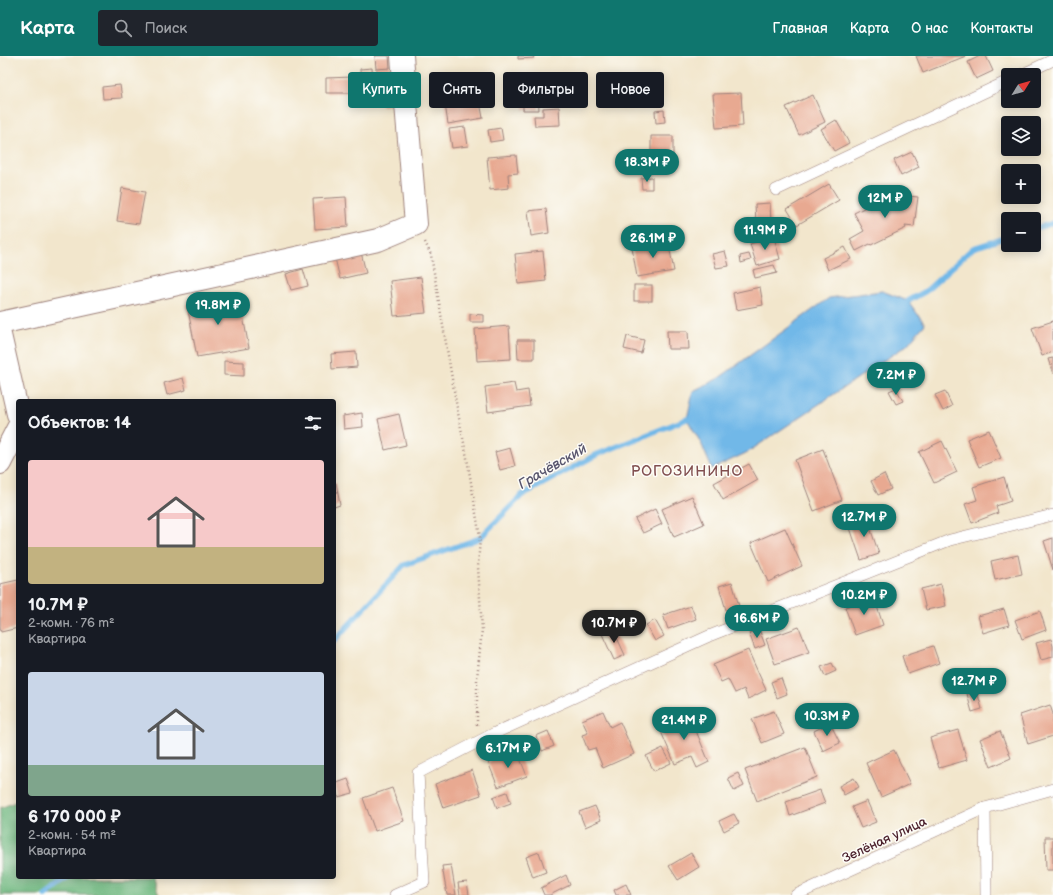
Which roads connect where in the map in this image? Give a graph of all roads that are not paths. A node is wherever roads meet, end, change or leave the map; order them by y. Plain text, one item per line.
1 (402, 56) edge
2 (1053, 60) edge
3 (1036, 68) edge
4 (1001, 84) edge
5 (776, 190) dead end
6 (0, 323) edge
7 (0, 335) edge
8 (16, 405) edge
9 (16, 432) edge
10 (0, 463) edge
11 (1053, 515) edge
12 (1053, 789) edge
13 (985, 808) junction
14 (395, 895) edge
15 (796, 895) edge
16 (986, 895) edge

1 - 6 street
2 - 3 lane
4 - 5 lane
7 - 8 street
9 - 10 street
11 - 14 lane
12 - 13 lane, Зелёная улица
13 - 15 lane, Зелёная улица
13 - 16 lane

